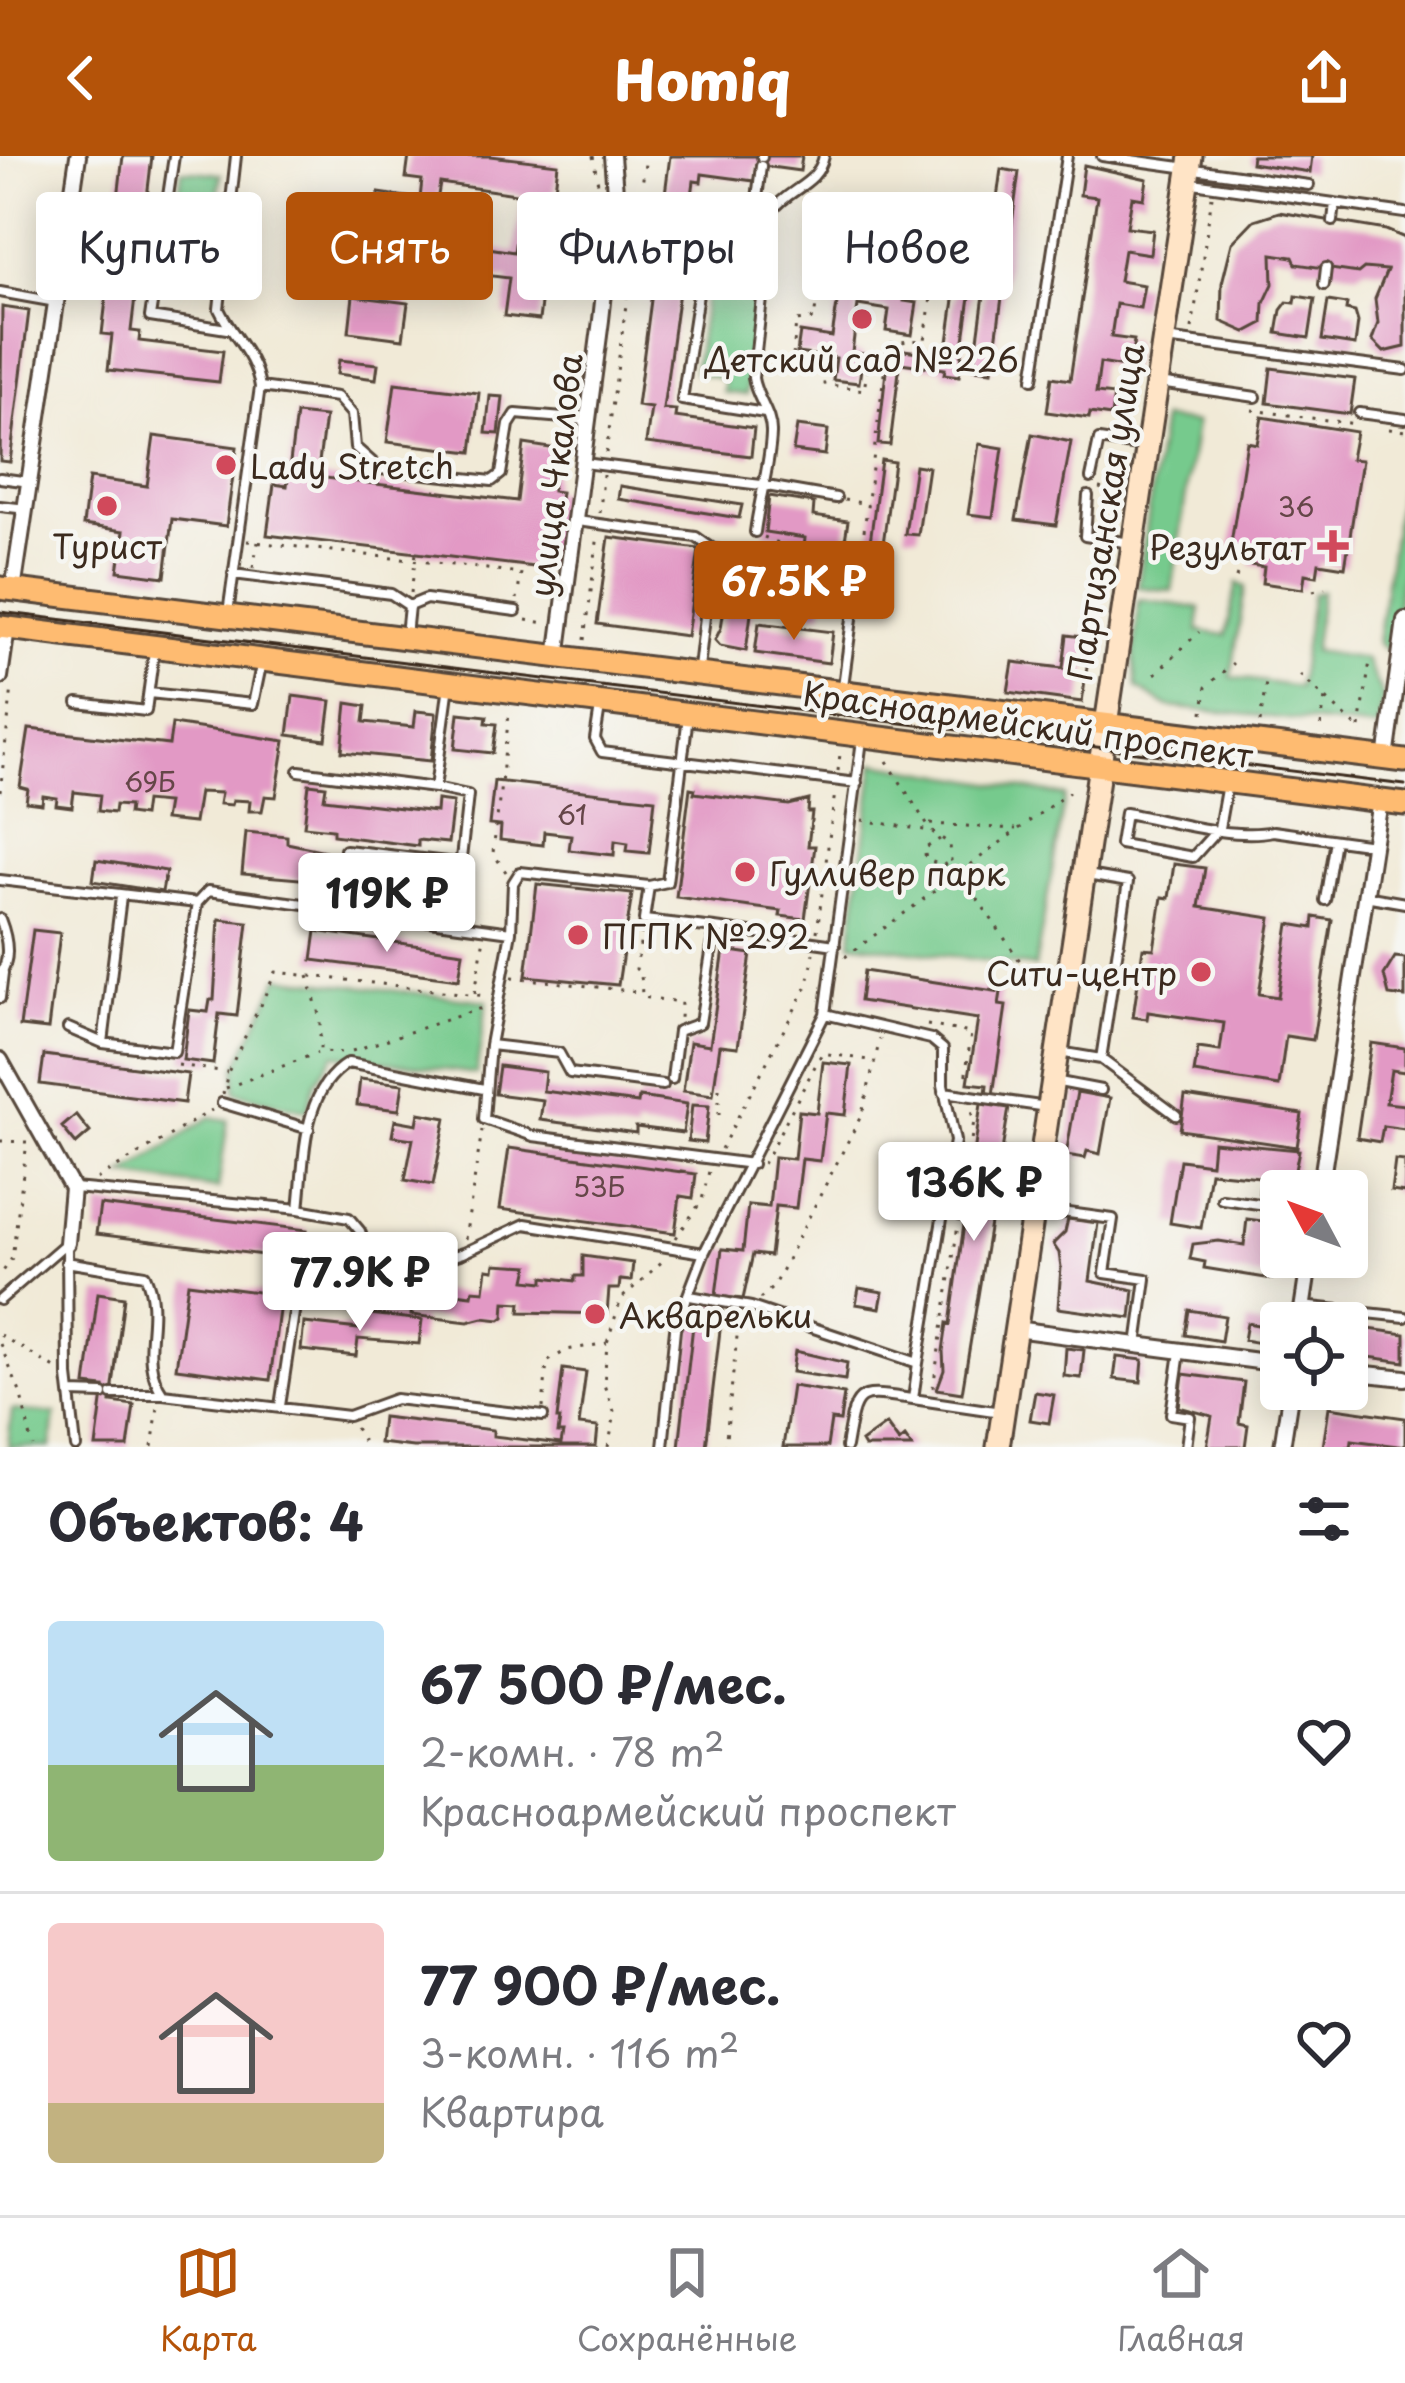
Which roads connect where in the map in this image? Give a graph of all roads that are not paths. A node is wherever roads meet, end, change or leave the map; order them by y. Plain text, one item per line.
1 (78, 156) edge
2 (174, 156) edge
3 (236, 156) edge
4 (612, 156) edge
5 (824, 156) edge
6 (1067, 156) edge
7 (1102, 156) edge
8 (762, 160) edge
9 (1162, 160) edge
10 (1189, 169) edge
11 (1309, 185) dead end
12 (758, 192) edge
13 (1335, 202) junction
14 (778, 204) edge
15 (1405, 213) edge
16 (1333, 221) dead end
17 (1326, 268) dead end
18 (1324, 285) dead end
19 (0, 292) edge
20 (697, 300) edge
21 (762, 300) edge
22 (58, 302) junction
23 (229, 329) junction
24 (1164, 338) junction
25 (1405, 370) edge
26 (1033, 379) dead end
27 (1157, 382) junction
28 (260, 387) junction
29 (1256, 397) dead end
30 (767, 413) junction
31 (1359, 413) dead end
32 (1405, 418) edge
33 (589, 420) junction
34 (1147, 447) junction
35 (584, 463) junction
36 (0, 478) edge
37 (1090, 478) dead end
38 (32, 483) junction
39 (761, 485) junction
40 (1088, 496) dead end
41 (836, 498) road end
42 (0, 506) edge
43 (27, 509) junction
44 (577, 521) junction
45 (755, 532) road end
46 (1131, 543) junction
47 (862, 544) road end
48 (713, 549) junction
49 (233, 574) junction
50 (738, 581) dead end
51 (7, 589) edge
52 (409, 606) junction
53 (516, 611) road end
54 (227, 617) junction
55 (1405, 620) edge
56 (4, 627) edge
57 (406, 639) junction
58 (433, 642) junction
59 (155, 645) junction
60 (263, 658) junction
61 (557, 658) junction
62 (7, 675) edge
63 (698, 676) junction
64 (438, 682) junction
65 (149, 693) junction
66 (842, 694) junction
67 (601, 702) junction
68 (77, 703) dead end
69 (688, 713) junction
70 (1106, 727) junction
71 (863, 733) junction
72 (1395, 760) edge
73 (682, 762) junction
74 (1100, 767) junction
75 (299, 771) dead end
76 (856, 783) junction
77 (1227, 783) junction
78 (435, 788) junction
79 (1380, 801) junction
80 (1405, 804) edge
81 (1219, 828) junction
82 (1335, 840) junction
83 (1373, 845) junction
84 (345, 850) dead end
85 (364, 852) junction
86 (374, 867) dead end
87 (1085, 874) junction
88 (0, 880) edge
89 (649, 886) junction
90 (1365, 896) junction
91 (121, 897) junction
92 (1325, 900) dead end
93 (197, 903) junction
94 (1405, 903) edge
95 (0, 919) edge
96 (716, 928) junction
97 (511, 932) junction
98 (835, 946) junction
99 (2, 974) edge
100 (0, 998) edge
101 (825, 1014) junction
102 (68, 1028) dead end
103 (103, 1043) junction
104 (490, 1045) junction
105 (1058, 1052) junction
106 (1101, 1059) junction
107 (0, 1060) edge
108 (1052, 1081) junction
109 (484, 1089) junction
110 (1101, 1090) dead end
111 (944, 1091) junction
112 (222, 1103) road end
113 (1048, 1107) junction
114 (1176, 1115) dead end
115 (309, 1129) junction
116 (752, 1164) junction
117 (1323, 1170) edge
118 (79, 1187) junction
119 (1222, 1199) dead end
120 (1260, 1204) edge
121 (1032, 1208) junction
122 (298, 1209) junction
123 (67, 1243) junction
124 (704, 1253) junction
125 (66, 1262) junction
126 (376, 1281) junction
127 (689, 1296) junction
128 (0, 1300) edge
129 (1368, 1313) edge
130 (1405, 1317) edge
131 (1016, 1329) junction
132 (1137, 1346) junction
133 (1180, 1351) junction
134 (1260, 1361) edge
135 (918, 1364) junction
136 (1368, 1374) edge
137 (1405, 1378) edge
138 (71, 1393) junction
139 (163, 1394) junction
140 (914, 1399) junction
141 (280, 1406) junction
142 (1288, 1410) edge
143 (1003, 1412) junction
144 (543, 1416) road end
145 (76, 1447) edge
146 (663, 1447) edge
147 (846, 1447) edge
148 (998, 1447) edge
149 (1186, 1447) edge
150 (1282, 1447) edge

1 - 22 street
2 - 23 lane
3 - 23 lane
4 - 33 street, улица Чкалова
5 - 14 lane
6 - 26 lane
7 - 9 lane
8 - 12 lane
9 - 10 lane
10 - 11 lane
10 - 13 lane
10 - 24 main road, Партизанская улица
13 - 15 lane
13 - 16 lane
17 - 18 lane
19 - 22 lane
20 - 30 lane
21 - 30 lane
22 - 38 street
23 - 28 lane
24 - 25 lane
24 - 27 main road, Партизанская улица
27 - 29 lane
27 - 34 main road, Партизанская улица
28 - 33 lane
28 - 49 lane
30 - 39 lane
31 - 32 lane
33 - 35 street, улица Чкалова
34 - 37 lane
34 - 46 main road, Партизанская улица
35 - 39 lane
35 - 44 street, улица Чкалова
36 - 38 lane
38 - 43 street
39 - 41 lane
39 - 45 lane
40 - 46 lane
42 - 43 lane
43 - 51 street
44 - 48 lane
44 - 61 street, улица Чкалова
46 - 70 main road, Партизанская улица
47 - 66 lane
48 - 50 lane
48 - 63 lane
49 - 52 lane
49 - 54 lane
51 - 54 main road, Красноармейский проспект
52 - 53 lane
52 - 57 lane
54 - 57 main road, Красноармейский проспект
55 - 72 street
56 - 59 main road, Красноармейский проспект
56 - 62 street
57 - 58 main road, Красноармейский проспект
58 - 61 main road, Красноармейский проспект
58 - 64 main road
59 - 60 main road, Красноармейский проспект
59 - 65 lane
60 - 64 main road, Красноармейский проспект
60 - 65 lane
61 - 63 main road, Красноармейский проспект
63 - 66 main road, Красноармейский проспект
64 - 67 main road, Красноармейский проспект
64 - 78 lane
65 - 68 lane
66 - 70 main road, Красноармейский проспект
67 - 69 main road, Красноармейский проспект
67 - 73 lane
69 - 71 main road, Красноармейский проспект
69 - 73 lane
70 - 72 main road, Красноармейский проспект
70 - 74 main road, Партизанская улица
71 - 74 main road, Красноармейский проспект
71 - 76 lane
73 - 76 lane
73 - 89 lane
74 - 77 main road, Красноармейский проспект
74 - 87 main road, Партизанская улица
75 - 78 lane
76 - 98 lane
77 - 79 main road, Красноармейский проспект
77 - 81 lane
78 - 85 lane
79 - 80 main road, Красноармейский проспект
79 - 83 street
81 - 81 lane
81 - 82 lane
82 - 83 lane
82 - 92 lane
83 - 90 street
84 - 85 lane
85 - 86 lane
87 - 105 main road, Партизанская улица
87 - 106 lane
88 - 91 lane
89 - 96 lane
89 - 97 lane
90 - 94 lane
90 - 117 street
91 - 93 lane
91 - 103 lane
93 - 97 lane
93 - 103 lane
95 - 99 lane
96 - 98 lane
96 - 104 lane
97 - 104 lane
98 - 101 lane
99 - 100 lane
101 - 111 lane
101 - 116 lane
102 - 103 lane
104 - 109 lane
105 - 106 lane
105 - 108 main road, Партизанская улица
106 - 114 lane
107 - 118 street
108 - 110 lane
108 - 113 main road, Партизанская улица
109 - 115 lane
109 - 116 lane
111 - 113 lane
111 - 135 lane
112 - 115 lane
113 - 121 main road, Партизанская улица
115 - 122 lane
116 - 124 lane
118 - 122 lane
118 - 123 street
119 - 120 lane
121 - 131 main road, Партизанская улица
121 - 132 lane
122 - 126 lane
123 - 125 lane
123 - 128 lane
124 - 126 lane
124 - 127 lane
125 - 138 lane
125 - 139 lane
126 - 141 lane
127 - 135 lane
127 - 146 lane
129 - 130 lane
131 - 132 street
131 - 143 main road, Партизанская улица
132 - 133 street
133 - 134 street
133 - 149 lane
135 - 140 lane
136 - 137 street
138 - 139 lane
138 - 145 lane
139 - 141 lane
140 - 143 lane
140 - 147 lane
141 - 144 lane
142 - 150 street
143 - 148 main road, Партизанская улица

